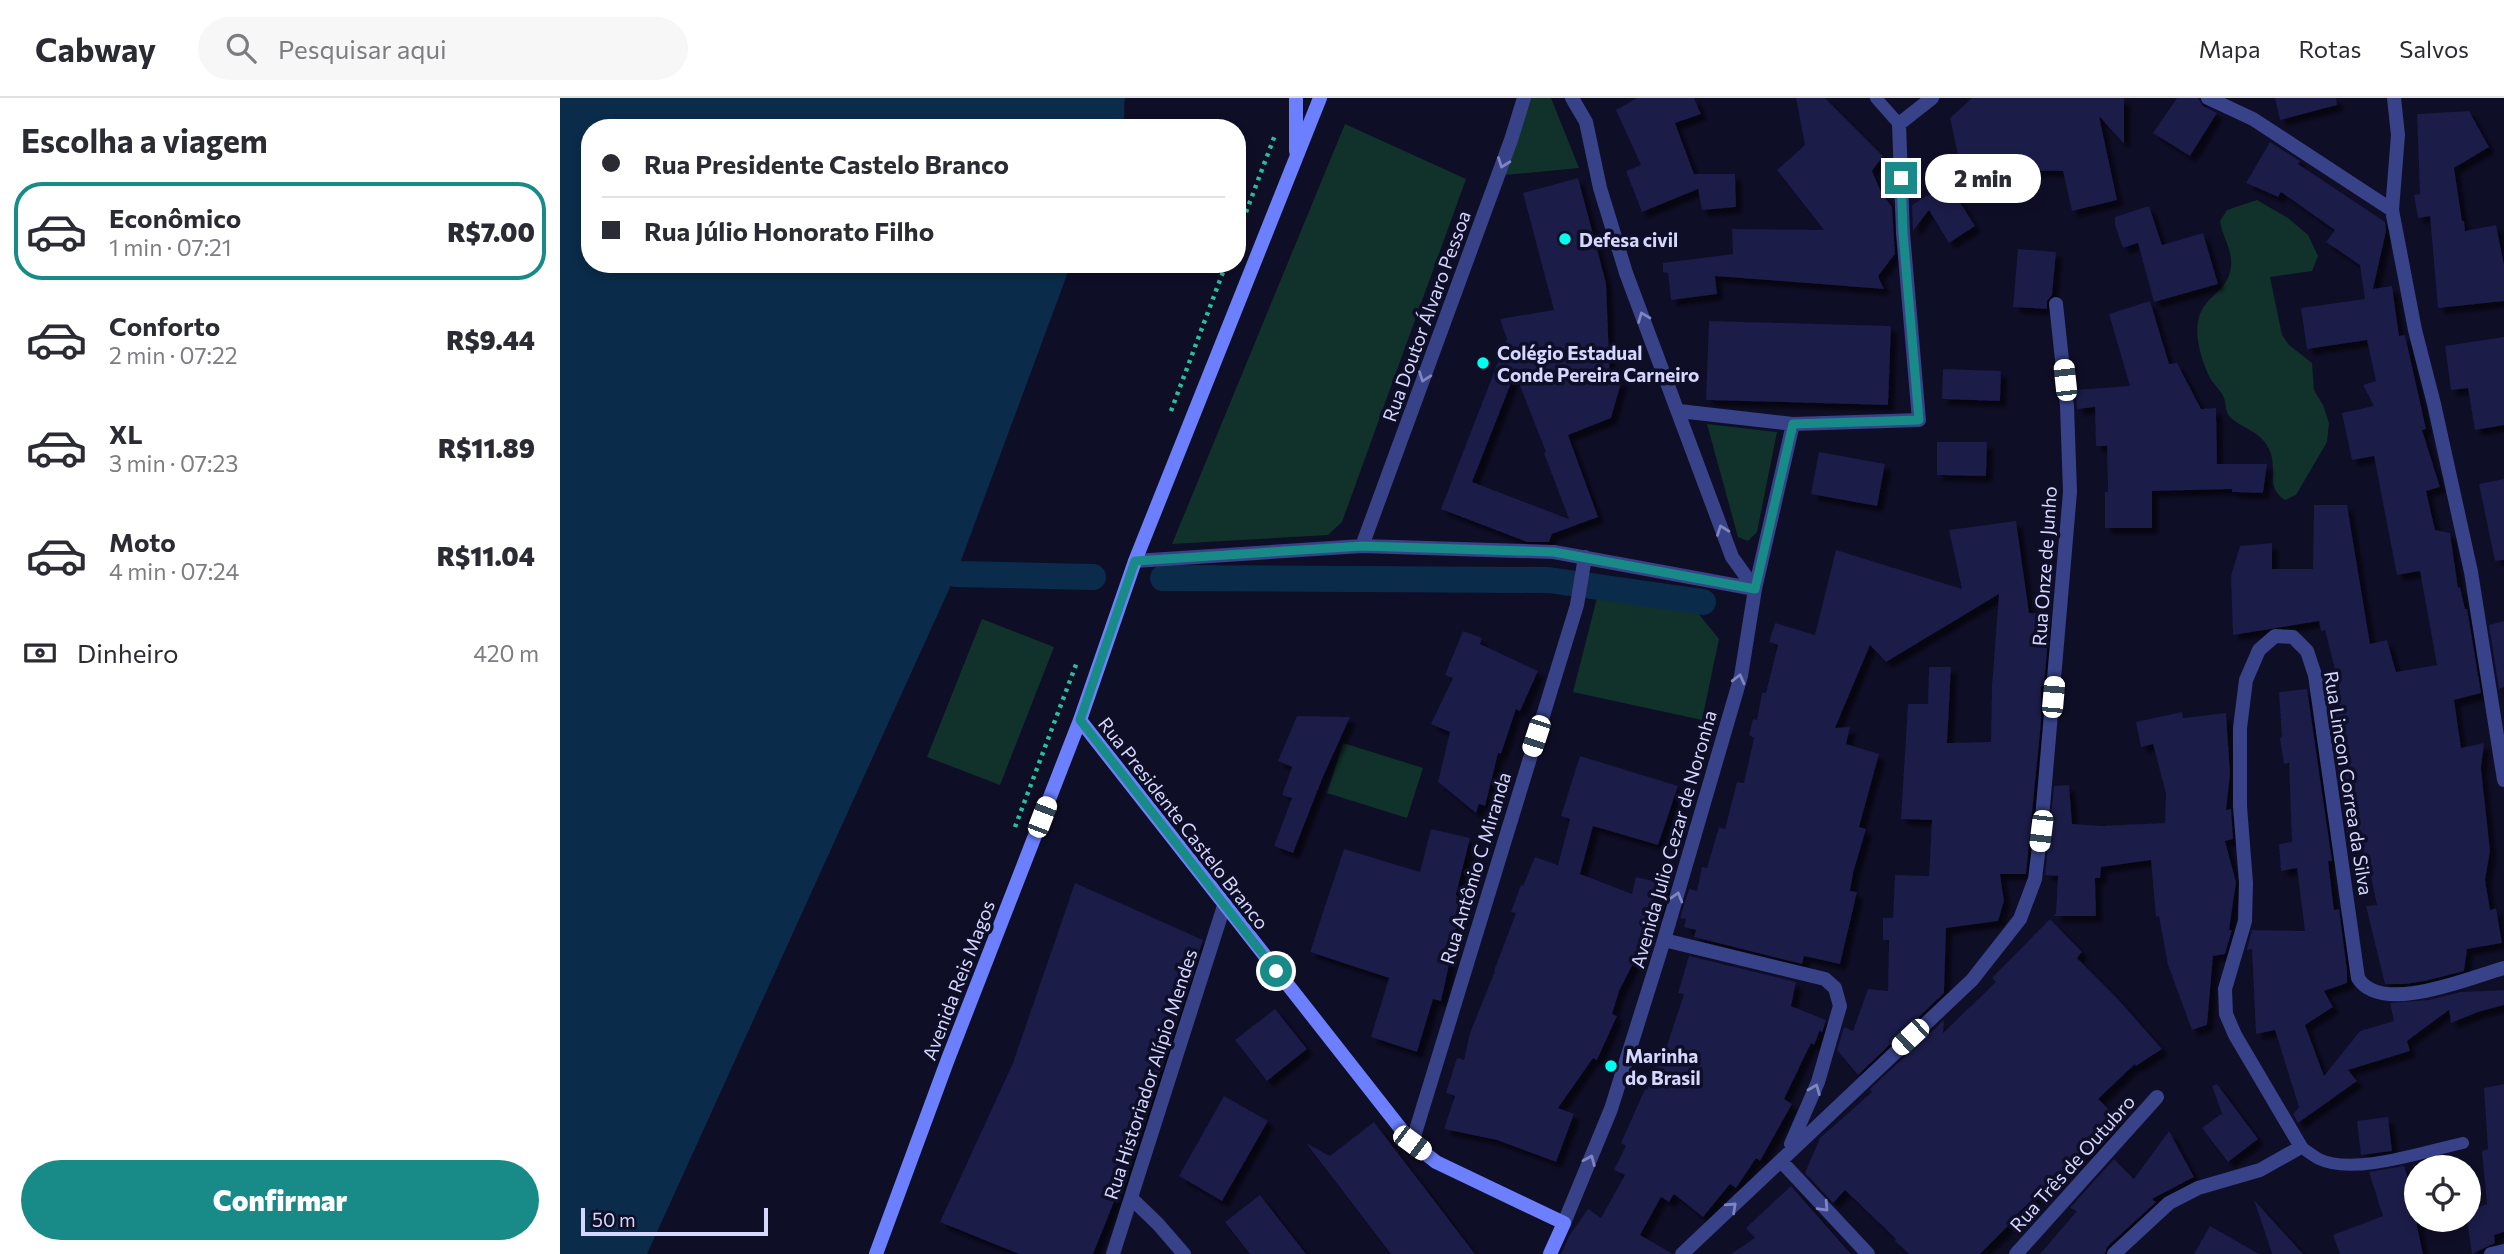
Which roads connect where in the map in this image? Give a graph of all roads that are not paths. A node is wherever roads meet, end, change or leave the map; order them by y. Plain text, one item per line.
1 (1296, 98) edge
2 (1320, 98) edge
3 (1524, 98) edge
4 (1572, 98) edge
5 (1876, 98) edge
6 (1933, 98) edge
7 (2208, 98) edge
8 (2394, 98) edge
9 (1899, 124) junction
10 (1296, 160) junction
11 (2392, 210) junction
12 (2056, 304) dead end
13 (1679, 411) junction
14 (1793, 424) junction
15 (1362, 546) junction
16 (1586, 557) junction
17 (1135, 561) junction
18 (1755, 589) junction
19 (2499, 716) edge
20 (1080, 720) junction
21 (2504, 780) edge
22 (1224, 906) junction
23 (1664, 940) junction
24 (2504, 968) edge
25 (2157, 1097) dead end
26 (1412, 1143) junction
27 (2463, 1143) dead end
28 (2301, 1147) junction
29 (1784, 1156) junction
30 (1131, 1198) junction
31 (1564, 1223) junction
32 (2504, 1251) edge
33 (876, 1254) edge
34 (1113, 1254) edge
35 (1184, 1254) edge
36 (1550, 1254) edge
37 (1682, 1254) edge
38 (1868, 1254) edge
39 (2016, 1254) edge
40 (2114, 1254) edge
41 (2491, 1254) edge

1 - 10 main road
2 - 10 main road, Avenida Reis Magos
3 -> 15 street, Rua Doutor Álvaro Pessoa
13 -> 4 street
5 - 9 lane
6 - 9 street
7 - 11 street
8 - 11 street
9 - 14 street
10 - 17 main road, Avenida Reis Magos
11 - 19 street
12 - 29 street, Rua Onze de Junho
13 - 14 street
18 -> 13 street
14 - 18 street, Avenida Julio Cezar de Noronha
15 - 16 street
15 - 17 street
16 - 18 street
16 - 26 street, Rua Antônio C Miranda
17 - 20 main road, Avenida Reis Magos
23 -> 18 street, Avenida Julio Cezar de Noronha
19 - 21 street
20 - 22 main road, Rua Presidente Castelo Branco
20 - 33 main road, Avenida Reis Magos
22 - 26 main road, Rua Presidente Castelo Branco
22 - 30 street, Rua Historiador Alípio Mendes
29 -> 23 street
31 -> 23 street, Avenida Julio Cezar de Noronha
24 - 28 street, Rua Lincon Correa da Silva
25 - 39 street, Rua Três de Outubro
26 - 31 main road, Rua Presidente Castelo Branco
27 - 28 lane
28 - 40 street
37 -> 29 street, Rua Onze de Junho
29 -> 38 street
30 - 34 street, Rua Historiador Alípio Mendes
30 - 35 street
31 - 36 main road, Avenida Julio Cezar de Noronha
32 - 41 street

